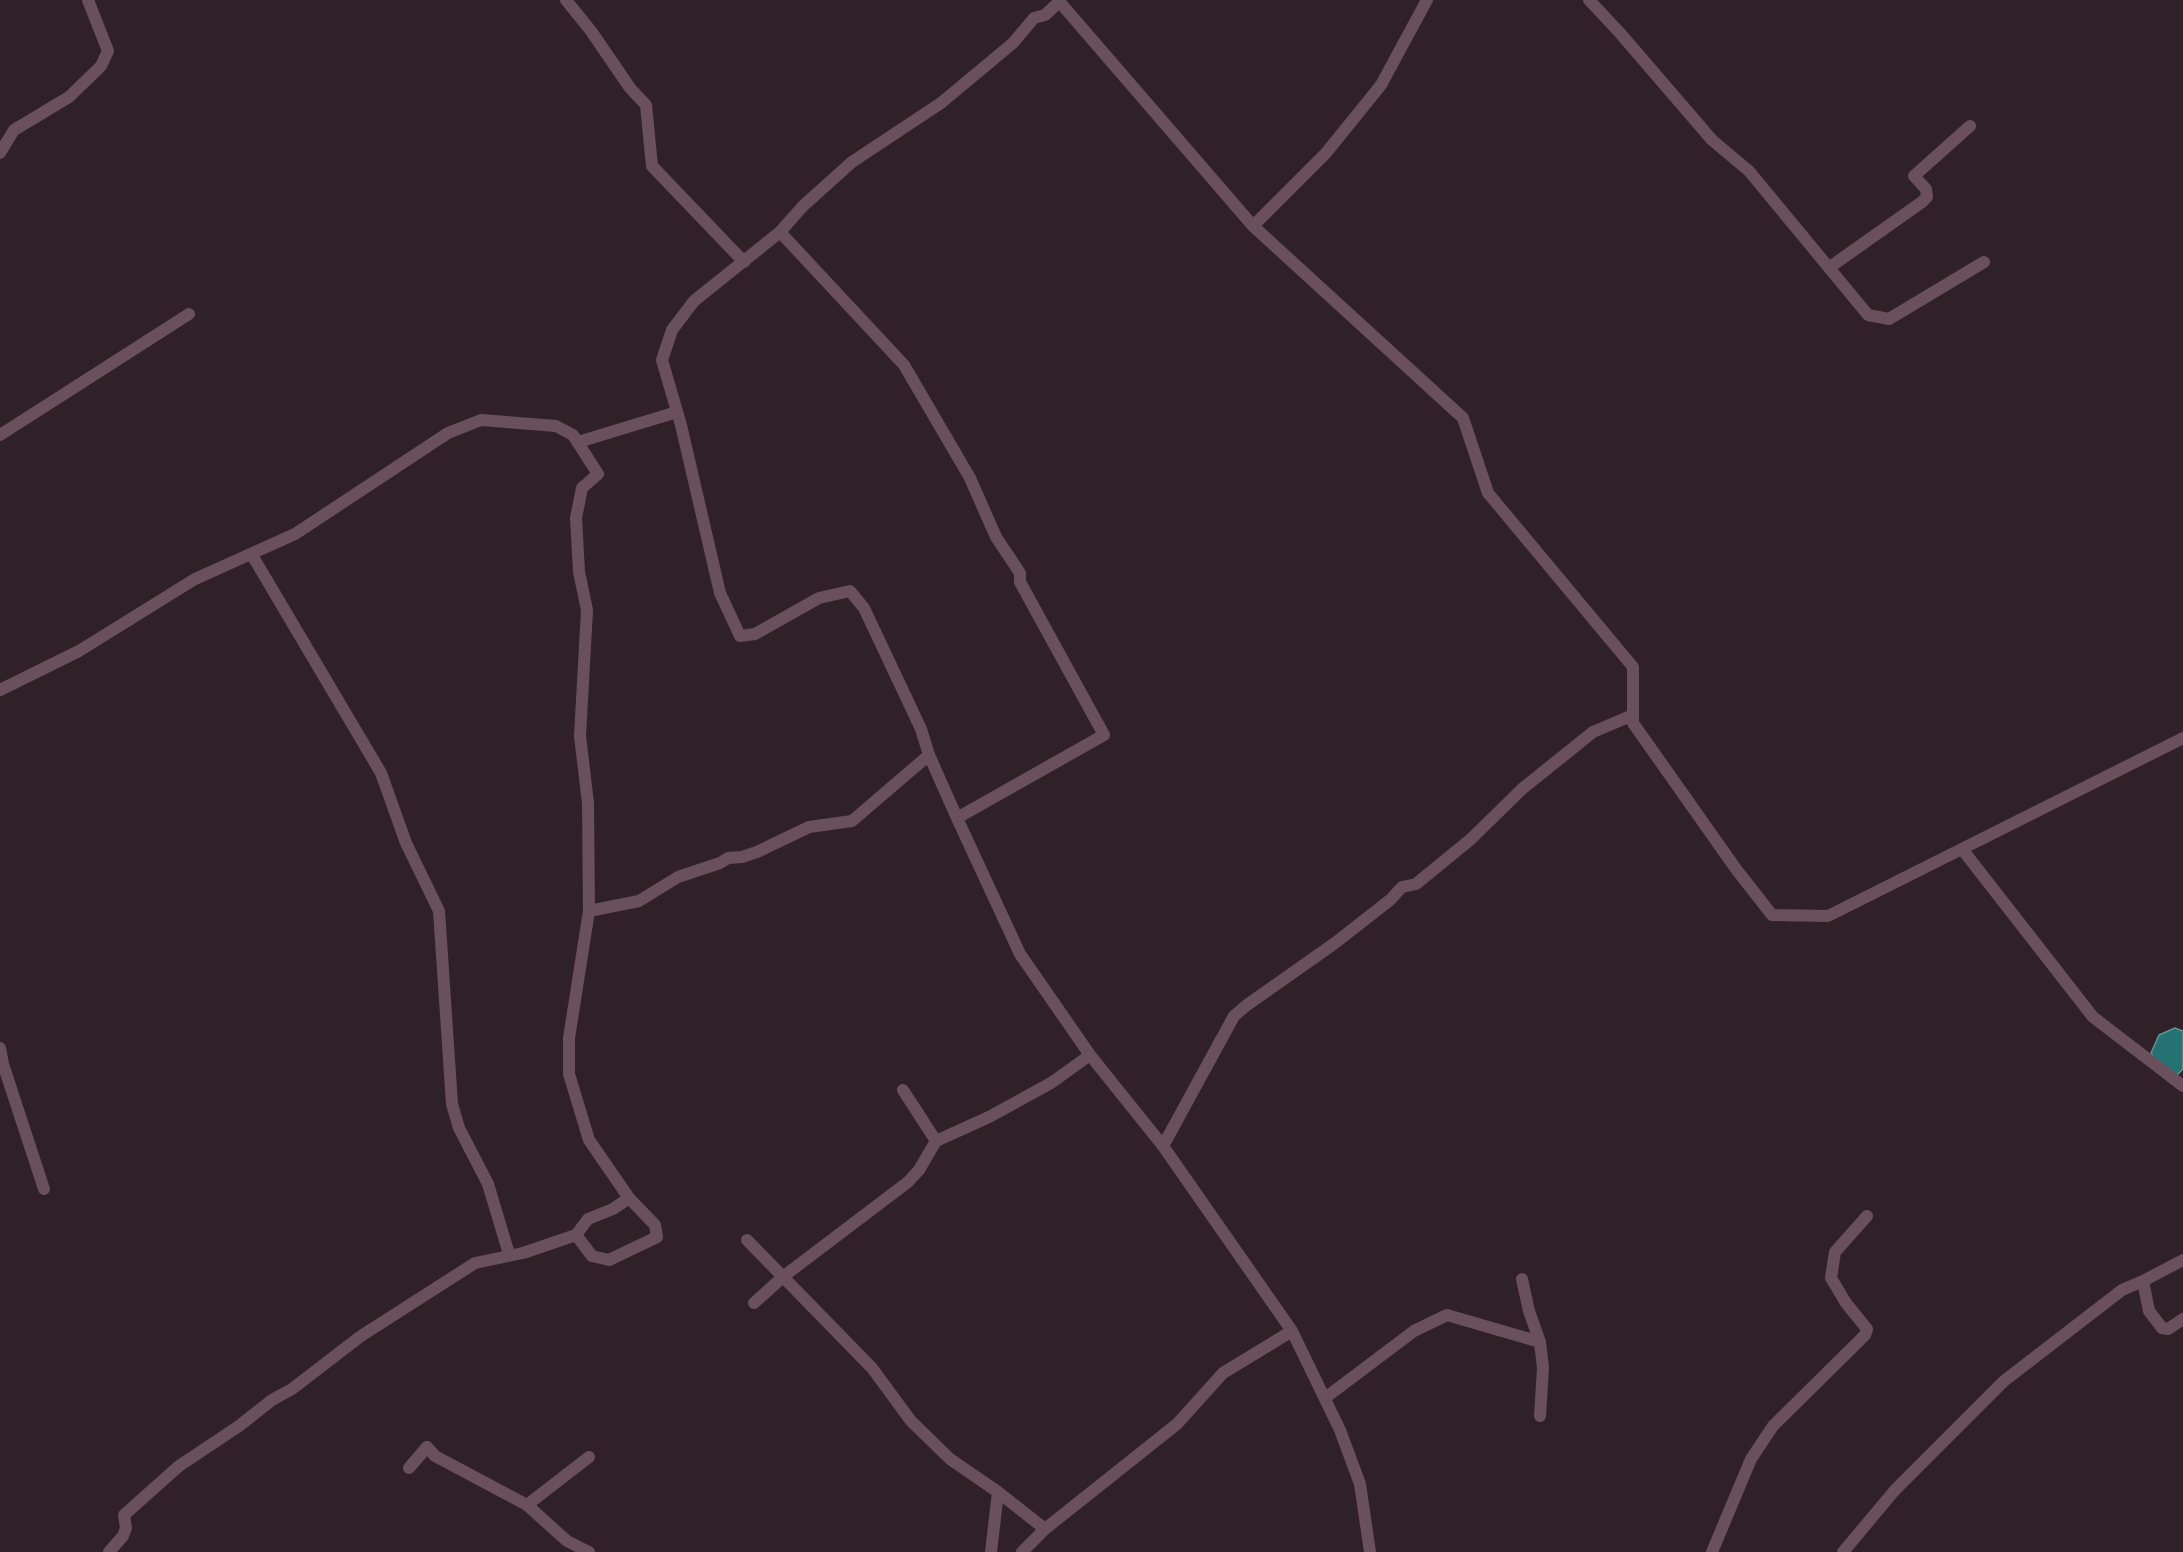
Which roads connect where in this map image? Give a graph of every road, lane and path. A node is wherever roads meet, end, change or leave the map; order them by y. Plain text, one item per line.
1 (88, 0) edge
2 (566, 0) edge
3 (1427, 0) edge
4 (1589, 0) edge
5 (1059, 1) edge
6 (1970, 126) dead end
7 (0, 153) edge
8 (1253, 226) junction
9 (780, 232) junction
10 (744, 262) junction
11 (1984, 262) dead end
12 (1830, 267) junction
13 (189, 314) dead end
14 (677, 412) junction
15 (0, 435) edge
16 (578, 442) junction
17 (252, 555) junction
18 (0, 690) edge
19 (1633, 715) junction
20 (2183, 738) edge
21 (929, 754) junction
22 (957, 818) junction
23 (1962, 849) junction
24 (590, 911) junction
25 (0, 1048) edge
26 (1090, 1055) junction
27 (2183, 1086) edge
28 (903, 1090) dead end
29 (936, 1141) junction
30 (1163, 1146) junction
31 (44, 1189) dead end
32 (629, 1198) junction
33 (1867, 1216) dead end
34 (576, 1235) junction
35 (747, 1240) dead end
36 (509, 1254) junction
37 (2183, 1260) edge
38 (784, 1276) junction
39 (1522, 1279) dead end
40 (2143, 1281) junction
41 (754, 1303) dead end
42 (2183, 1319) edge
43 (1292, 1331) junction
44 (1540, 1342) junction
45 (1325, 1398) junction
46 (1540, 1416) dead end
47 (589, 1457) dead end
48 (409, 1468) dead end
49 (998, 1492) junction
50 (527, 1505) junction
51 (1045, 1529) junction
52 (109, 1552) edge
53 (589, 1552) edge
54 (991, 1552) edge
55 (1022, 1552) edge
56 (1370, 1552) edge
57 (1712, 1552) edge
58 (1843, 1552) edge

1 - 7 street
2 - 10 street
3 - 8 street
4 - 12 street
5 - 8 street
5 - 9 street
6 - 12 street
8 - 19 street
9 - 10 street
9 - 22 street
10 - 14 street
11 - 12 street
13 - 15 street
14 - 16 street
14 - 21 street
16 - 17 street
16 - 24 street
17 - 18 street
17 - 36 street
19 - 23 street
19 - 30 street
20 - 23 street
21 - 22 street
21 - 24 street
22 - 26 street
23 - 27 street
24 - 32 street
25 - 31 street
26 - 29 street
26 - 30 street
28 - 29 street
29 - 38 street
30 - 43 street
32 - 34 street
32 - 34 street
33 - 57 street
34 - 36 street
35 - 38 street
36 - 52 street
37 - 40 street
38 - 41 street
38 - 49 street
39 - 44 street
40 - 42 street
40 - 58 street
43 - 45 street
43 - 51 street
44 - 45 street
44 - 46 street
45 - 56 street
47 - 50 street
48 - 50 street
49 - 51 street
49 - 54 street
50 - 53 street
51 - 55 street

